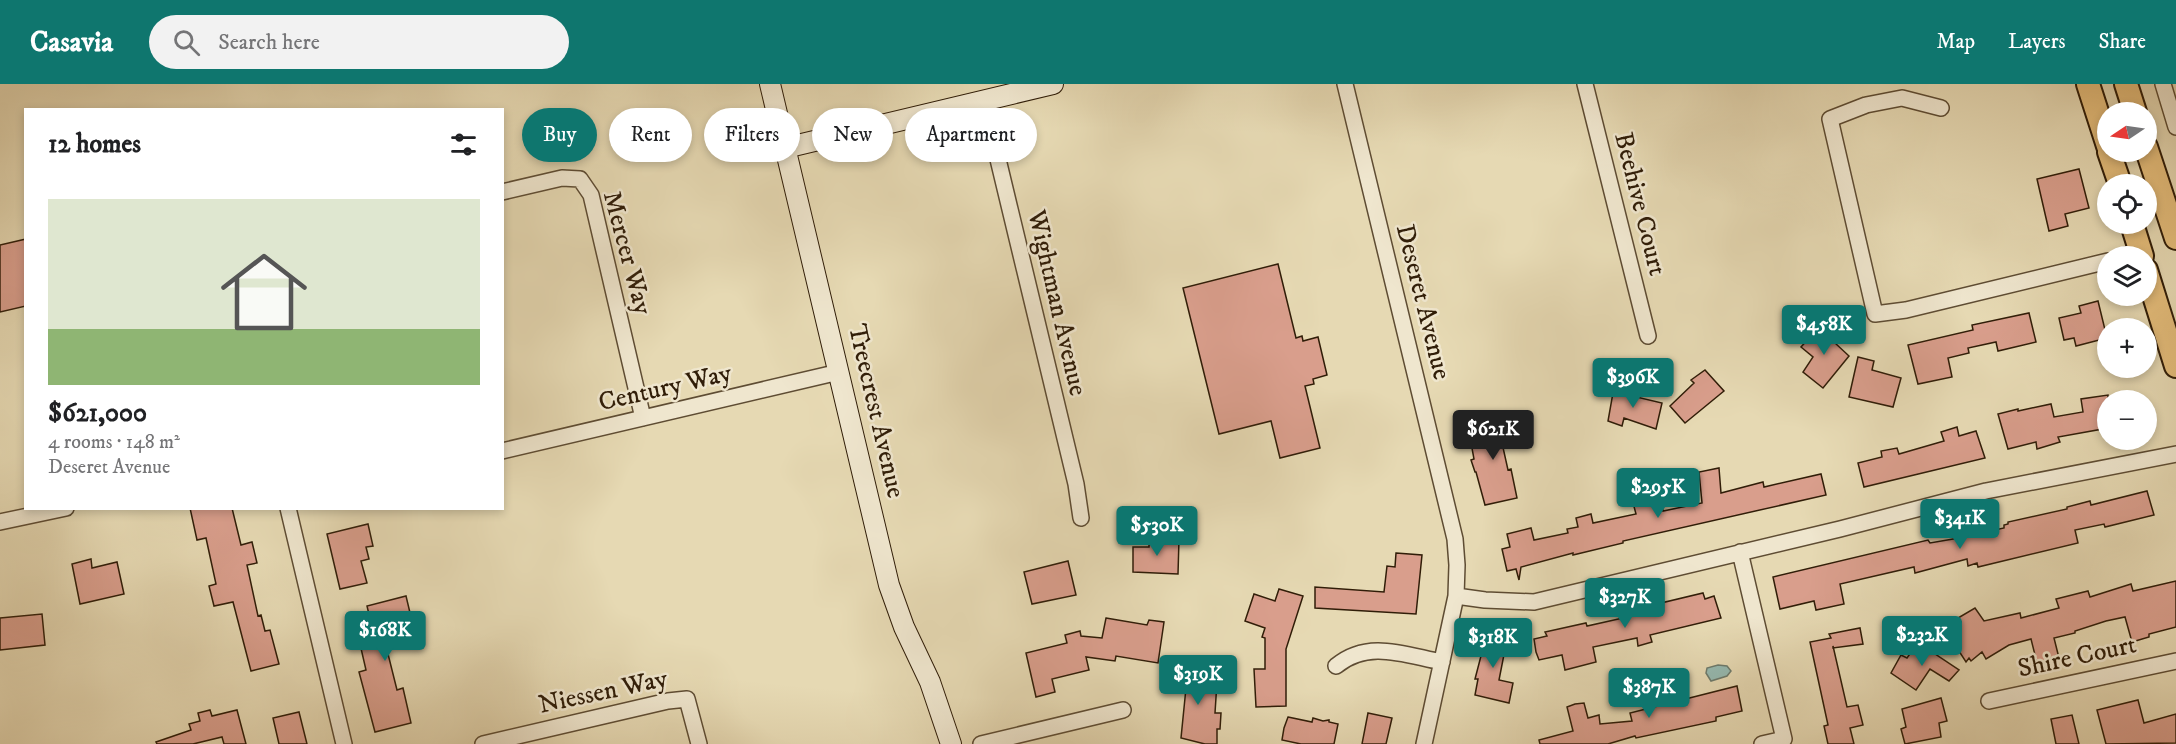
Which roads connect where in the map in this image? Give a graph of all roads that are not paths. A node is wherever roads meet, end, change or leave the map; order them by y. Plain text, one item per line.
1 (770, 84) edge
2 (1053, 84) edge
3 (1345, 84) edge
4 (1585, 84) edge
5 (2088, 84) edge
6 (2126, 84) edge
7 (2163, 84) edge
8 (984, 100) junction
9 (2132, 102) edge
10 (776, 108) edge
11 (1941, 108) dead end
12 (2097, 112) edge
13 (2176, 127) edge
14 (800, 144) edge
15 (788, 162) edge
16 (2151, 162) edge
17 (504, 192) edge
18 (2176, 238) edge
19 (2097, 264) edge
20 (2155, 306) edge
21 (1648, 336) dead end
22 (2176, 366) edge
23 (839, 372) junction
24 (643, 418) junction
25 (504, 451) edge
26 (2176, 454) edge
27 (57, 510) edge
28 (288, 510) edge
29 (1081, 518) dead end
30 (0, 522) edge
31 (1740, 552) junction
32 (1456, 596) junction
33 (2176, 661) edge
34 (1442, 662) junction
35 (1336, 666) dead end
36 (1989, 701) dead end
37 (1123, 710) dead end
38 (344, 744) edge
39 (483, 744) edge
40 (699, 744) edge
41 (951, 744) edge
42 (981, 744) edge
43 (1424, 744) edge
44 (1762, 744) edge

1 - 10 street, Treecrest Avenue
2 - 8 street
3 - 32 street, Deseret Avenue
4 - 21 street, Beehive Court
5 - 12 main road
6 - 9 main road
7 - 13 street
8 - 14 street
8 - 29 street, Wightman Avenue
11 - 19 street
15 - 23 street, Treecrest Avenue
16 - 18 main road
17 - 24 street, Mercer Way
20 - 22 main road
23 - 24 street, Century Way
23 - 41 street, Treecrest Avenue
24 - 25 street, Century Way
26 - 31 street
27 - 30 street
28 - 38 street
31 - 32 street
31 - 44 street
32 - 34 street, Deseret Avenue
33 - 36 street, Shire Court
34 - 35 street
34 - 43 street, Deseret Avenue
37 - 42 street
39 - 40 street, Niessen Way

